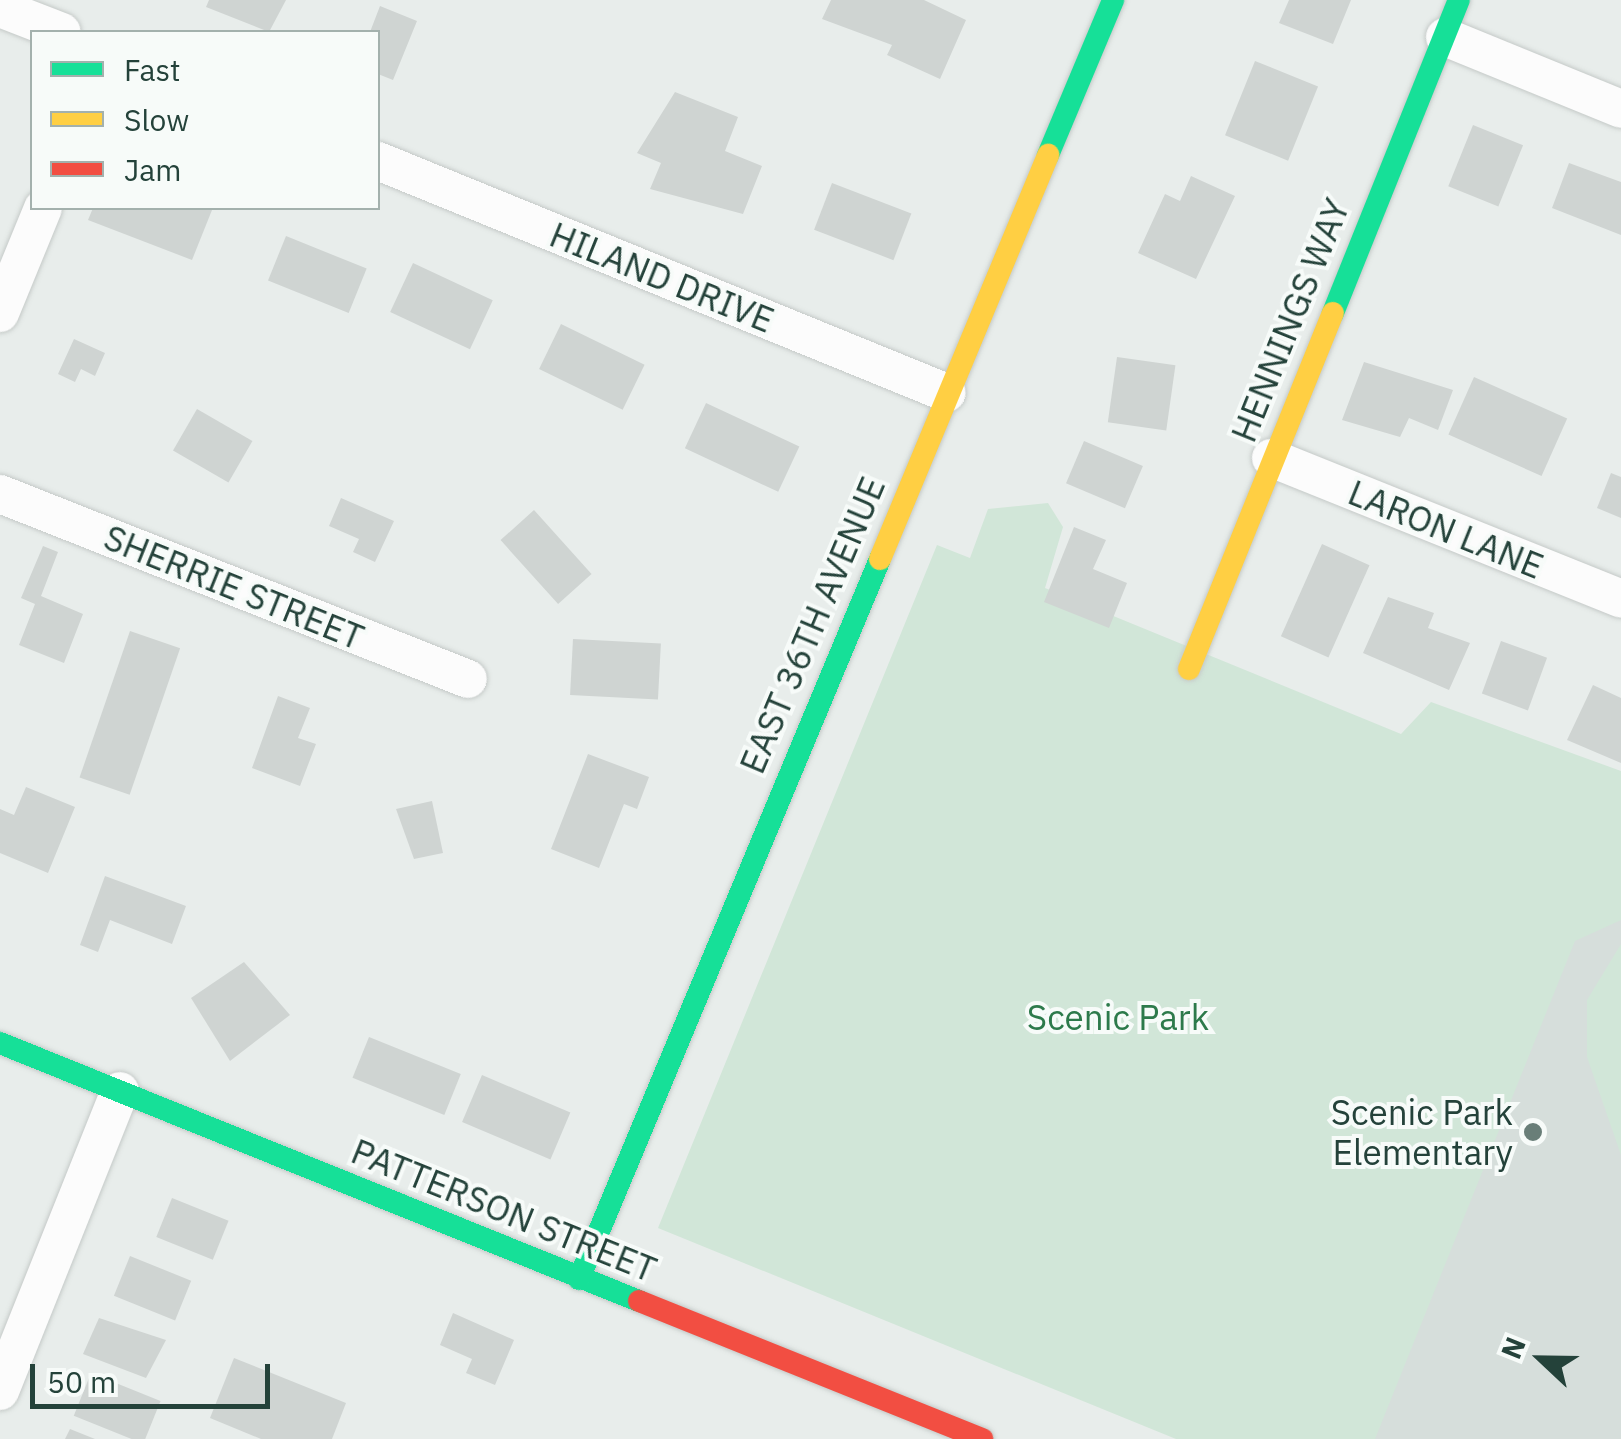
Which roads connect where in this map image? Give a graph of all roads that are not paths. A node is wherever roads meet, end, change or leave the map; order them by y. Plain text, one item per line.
1 (1113, 0) edge
2 (1459, 0) edge
3 (0, 8) edge
4 (57, 30) edge
5 (1445, 37) junction
6 (1621, 109) edge
7 (380, 162) edge
8 (42, 210) edge
9 (0, 313) edge
10 (946, 394) junction
11 (1271, 458) junction
12 (0, 494) edge
13 (1621, 600) edge
14 (1189, 669) dead end
15 (468, 680) dead end
16 (0, 1043) edge
17 (120, 1092) junction
18 (579, 1278) junction
19 (0, 1391) edge
20 (982, 1439) edge

1 - 10 street, EAST 36TH AVENUE
2 - 5 street, HENNINGS WAY
3 - 4 street
5 - 6 street
5 - 11 street, HENNINGS WAY
7 - 10 street, HILAND DRIVE
8 - 9 street
10 - 18 street, EAST 36TH AVENUE
11 - 13 street, LARON LANE
11 - 14 street, HENNINGS WAY
12 - 15 street, SHERRIE STREET
16 - 17 street, PATTERSON STREET
17 - 18 street, PATTERSON STREET
17 - 19 street
18 - 20 street, PATTERSON STREET

